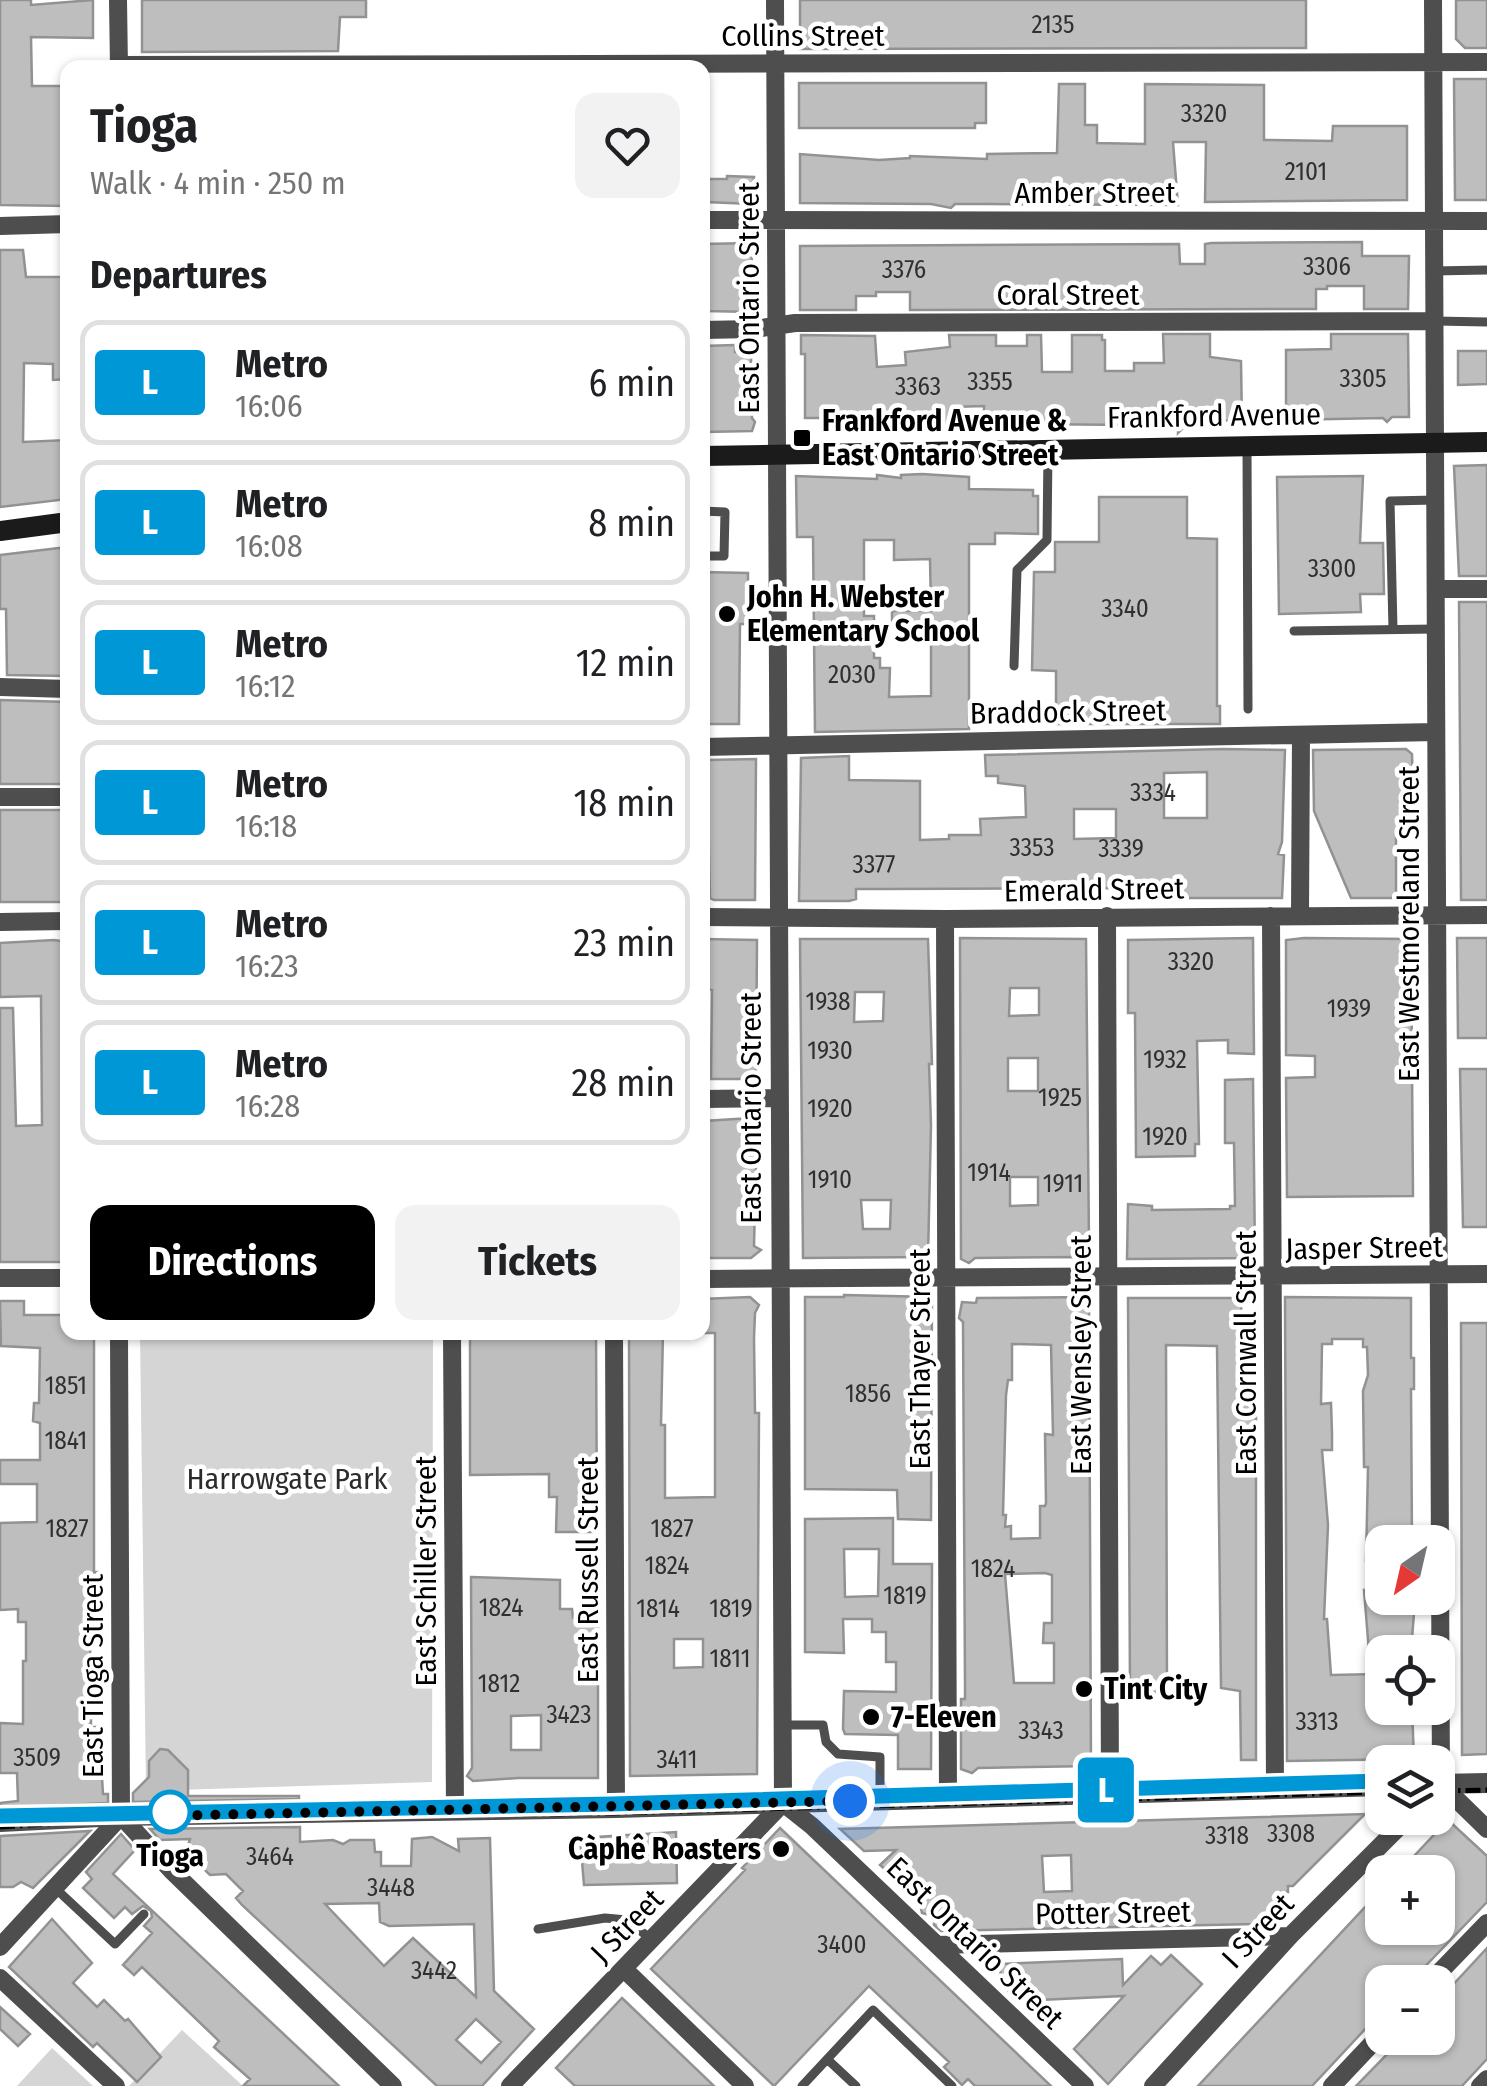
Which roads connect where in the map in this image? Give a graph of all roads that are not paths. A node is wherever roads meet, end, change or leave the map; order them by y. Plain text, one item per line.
1 (118, 0) edge
2 (775, 0) edge
3 (1433, 0) edge
4 (119, 60) edge
5 (1434, 62) junction
6 (1487, 62) edge
7 (710, 64) edge
8 (776, 64) junction
9 (710, 220) edge
10 (778, 220) junction
11 (1433, 221) junction
12 (1487, 221) edge
13 (60, 224) edge
14 (0, 226) edge
15 (1433, 270) junction
16 (1487, 270) edge
17 (1434, 321) junction
18 (1487, 322) edge
19 (776, 325) junction
20 (710, 329) edge
21 (1487, 442) edge
22 (1246, 444) junction
23 (1436, 444) junction
24 (1048, 449) junction
25 (776, 455) junction
26 (710, 456) edge
27 (1436, 500) junction
28 (710, 511) edge
29 (60, 523) edge
30 (0, 532) edge
31 (710, 556) edge
32 (1487, 588) edge
33 (1436, 589) junction
34 (1435, 628) junction
35 (1393, 629) junction
36 (1294, 631) dead end
37 (1014, 666) dead end
38 (0, 687) edge
39 (60, 689) edge
40 (1248, 708) dead end
41 (1434, 732) junction
42 (1301, 736) junction
43 (777, 746) junction
44 (710, 748) edge
45 (0, 797) edge
46 (60, 798) edge
47 (1436, 914) junction
48 (1487, 914) edge
49 (1300, 915) junction
50 (777, 916) junction
51 (1107, 916) junction
52 (1271, 916) junction
53 (710, 917) edge
54 (945, 919) junction
55 (60, 921) edge
56 (0, 922) edge
57 (710, 1098) edge
58 (778, 1098) junction
59 (1109, 1274) junction
60 (1440, 1274) junction
61 (1487, 1274) edge
62 (1274, 1276) junction
63 (947, 1277) junction
64 (0, 1278) edge
65 (60, 1278) edge
66 (710, 1279) edge
67 (779, 1279) junction
68 (119, 1340) edge
69 (452, 1340) edge
70 (614, 1340) edge
71 (782, 1725) junction
72 (1439, 1745) edge
73 (1487, 1783) edge
74 (1455, 1784) edge
75 (1365, 1787) edge
76 (1275, 1790) junction
77 (1110, 1794) junction
78 (948, 1799) junction
79 (880, 1800) junction
80 (1455, 1800) edge
81 (783, 1802) junction
82 (616, 1808) junction
83 (455, 1810) junction
84 (121, 1816) junction
85 (0, 1822) edge
86 (1487, 1829) edge
87 (1391, 1835) edge
88 (55, 1888) junction
89 (144, 1914) dead end
90 (1487, 1922) edge
91 (538, 1929) dead end
92 (1290, 1936) junction
93 (652, 1940) junction
94 (937, 1945) junction
95 (0, 1948) edge
96 (1446, 1965) edge
97 (624, 1969) junction
98 (0, 1978) edge
99 (1365, 2051) edge
100 (827, 2059) junction
101 (1487, 2079) edge
102 (116, 2086) edge
103 (393, 2086) edge
104 (510, 2086) edge
105 (745, 2086) edge
106 (802, 2086) edge
107 (856, 2086) edge
108 (952, 2086) edge
109 (1084, 2086) edge
110 (1152, 2086) edge
111 (1332, 2086) edge
112 (1480, 2086) edge

1 - 4 street
2 - 8 street, East Ontario Street
3 - 5 street, East Westmoreland Street
5 - 6 street, Collins Street
5 - 8 street, Collins Street
5 - 11 street, East Westmoreland Street
7 - 8 street, Collins Street
8 - 10 street, East Ontario Street
9 - 10 street, Amber Street
10 - 11 street, Amber Street
10 - 19 street, East Ontario Street
11 - 12 street, Amber Street
11 - 15 street, East Westmoreland Street
13 - 14 street
15 - 16 lane
15 - 17 street, East Westmoreland Street
17 - 18 lane
17 - 19 street, Coral Street
17 - 23 street, East Westmoreland Street
19 - 20 street, Coral Street
19 - 25 street, East Ontario Street
21 - 23 main road, Frankford Avenue
22 - 23 main road, Frankford Avenue
22 - 24 main road, Frankford Avenue
22 - 40 lane
23 - 27 street, East Westmoreland Street
24 - 25 main road, Frankford Avenue
24 - 37 lane
25 - 26 main road, Frankford Avenue
25 - 43 street, East Ontario Street
27 - 33 street, East Westmoreland Street
27 - 35 lane
28 - 31 lane
29 - 30 main road
32 - 33 street
33 - 34 street, East Westmoreland Street
34 - 35 lane
34 - 41 street, East Westmoreland Street
35 - 36 lane
38 - 39 street
41 - 42 street, Braddock Street
41 - 47 street, East Westmoreland Street
42 - 43 street, Braddock Street
42 - 49 street
43 - 44 street, Braddock Street
43 - 50 street, East Ontario Street
45 - 46 street
47 - 48 street, Emerald Street
47 - 49 street, Emerald Street
47 - 60 street, East Westmoreland Street
49 - 52 street, Emerald Street
50 - 53 street, Emerald Street
50 - 54 street, Emerald Street
50 - 58 street, East Ontario Street
51 - 52 street, Emerald Street
51 - 54 street, Emerald Street
51 - 59 street, East Wensley Street
52 - 62 street, East Cornwall Street
54 - 63 street, East Thayer Street
55 - 56 street
57 - 58 street
58 - 67 street, East Ontario Street
59 - 62 street, Jasper Street
59 - 63 street, Jasper Street
59 - 77 street, East Wensley Street
60 - 61 street, Jasper Street
60 - 62 street, Jasper Street
60 - 72 street, East Westmoreland Street
62 - 76 street, East Cornwall Street
63 - 67 street, Jasper Street
63 - 78 street, East Thayer Street
64 - 65 street
66 - 67 street, Jasper Street
67 - 71 street, East Ontario Street
68 - 84 street, East Tioga Street
69 - 83 street, East Schiller Street
70 - 82 street, East Russell Street
71 - 79 lane
71 - 81 street, East Ontario Street
73 - 74 street
75 - 76 street
76 - 77 street
77 - 78 street
78 - 79 street
79 - 81 street
80 - 86 street
81 - 82 street
81 - 93 street, J Street
81 - 94 street, East Ontario Street
82 - 83 street
83 - 84 street
84 - 85 street
84 - 88 street
84 - 103 street, East Tioga Street
87 - 92 street, I Street
88 - 89 lane
88 - 95 street
90 - 96 street
91 - 93 lane
92 - 94 street, Potter Street
92 - 110 street, I Street
93 - 97 street, J Street
94 - 109 street, East Ontario Street
97 - 104 street, J Street
97 - 105 street
98 - 102 street
99 - 111 street
100 - 106 lane
100 - 107 lane
100 - 108 lane
101 - 112 street

